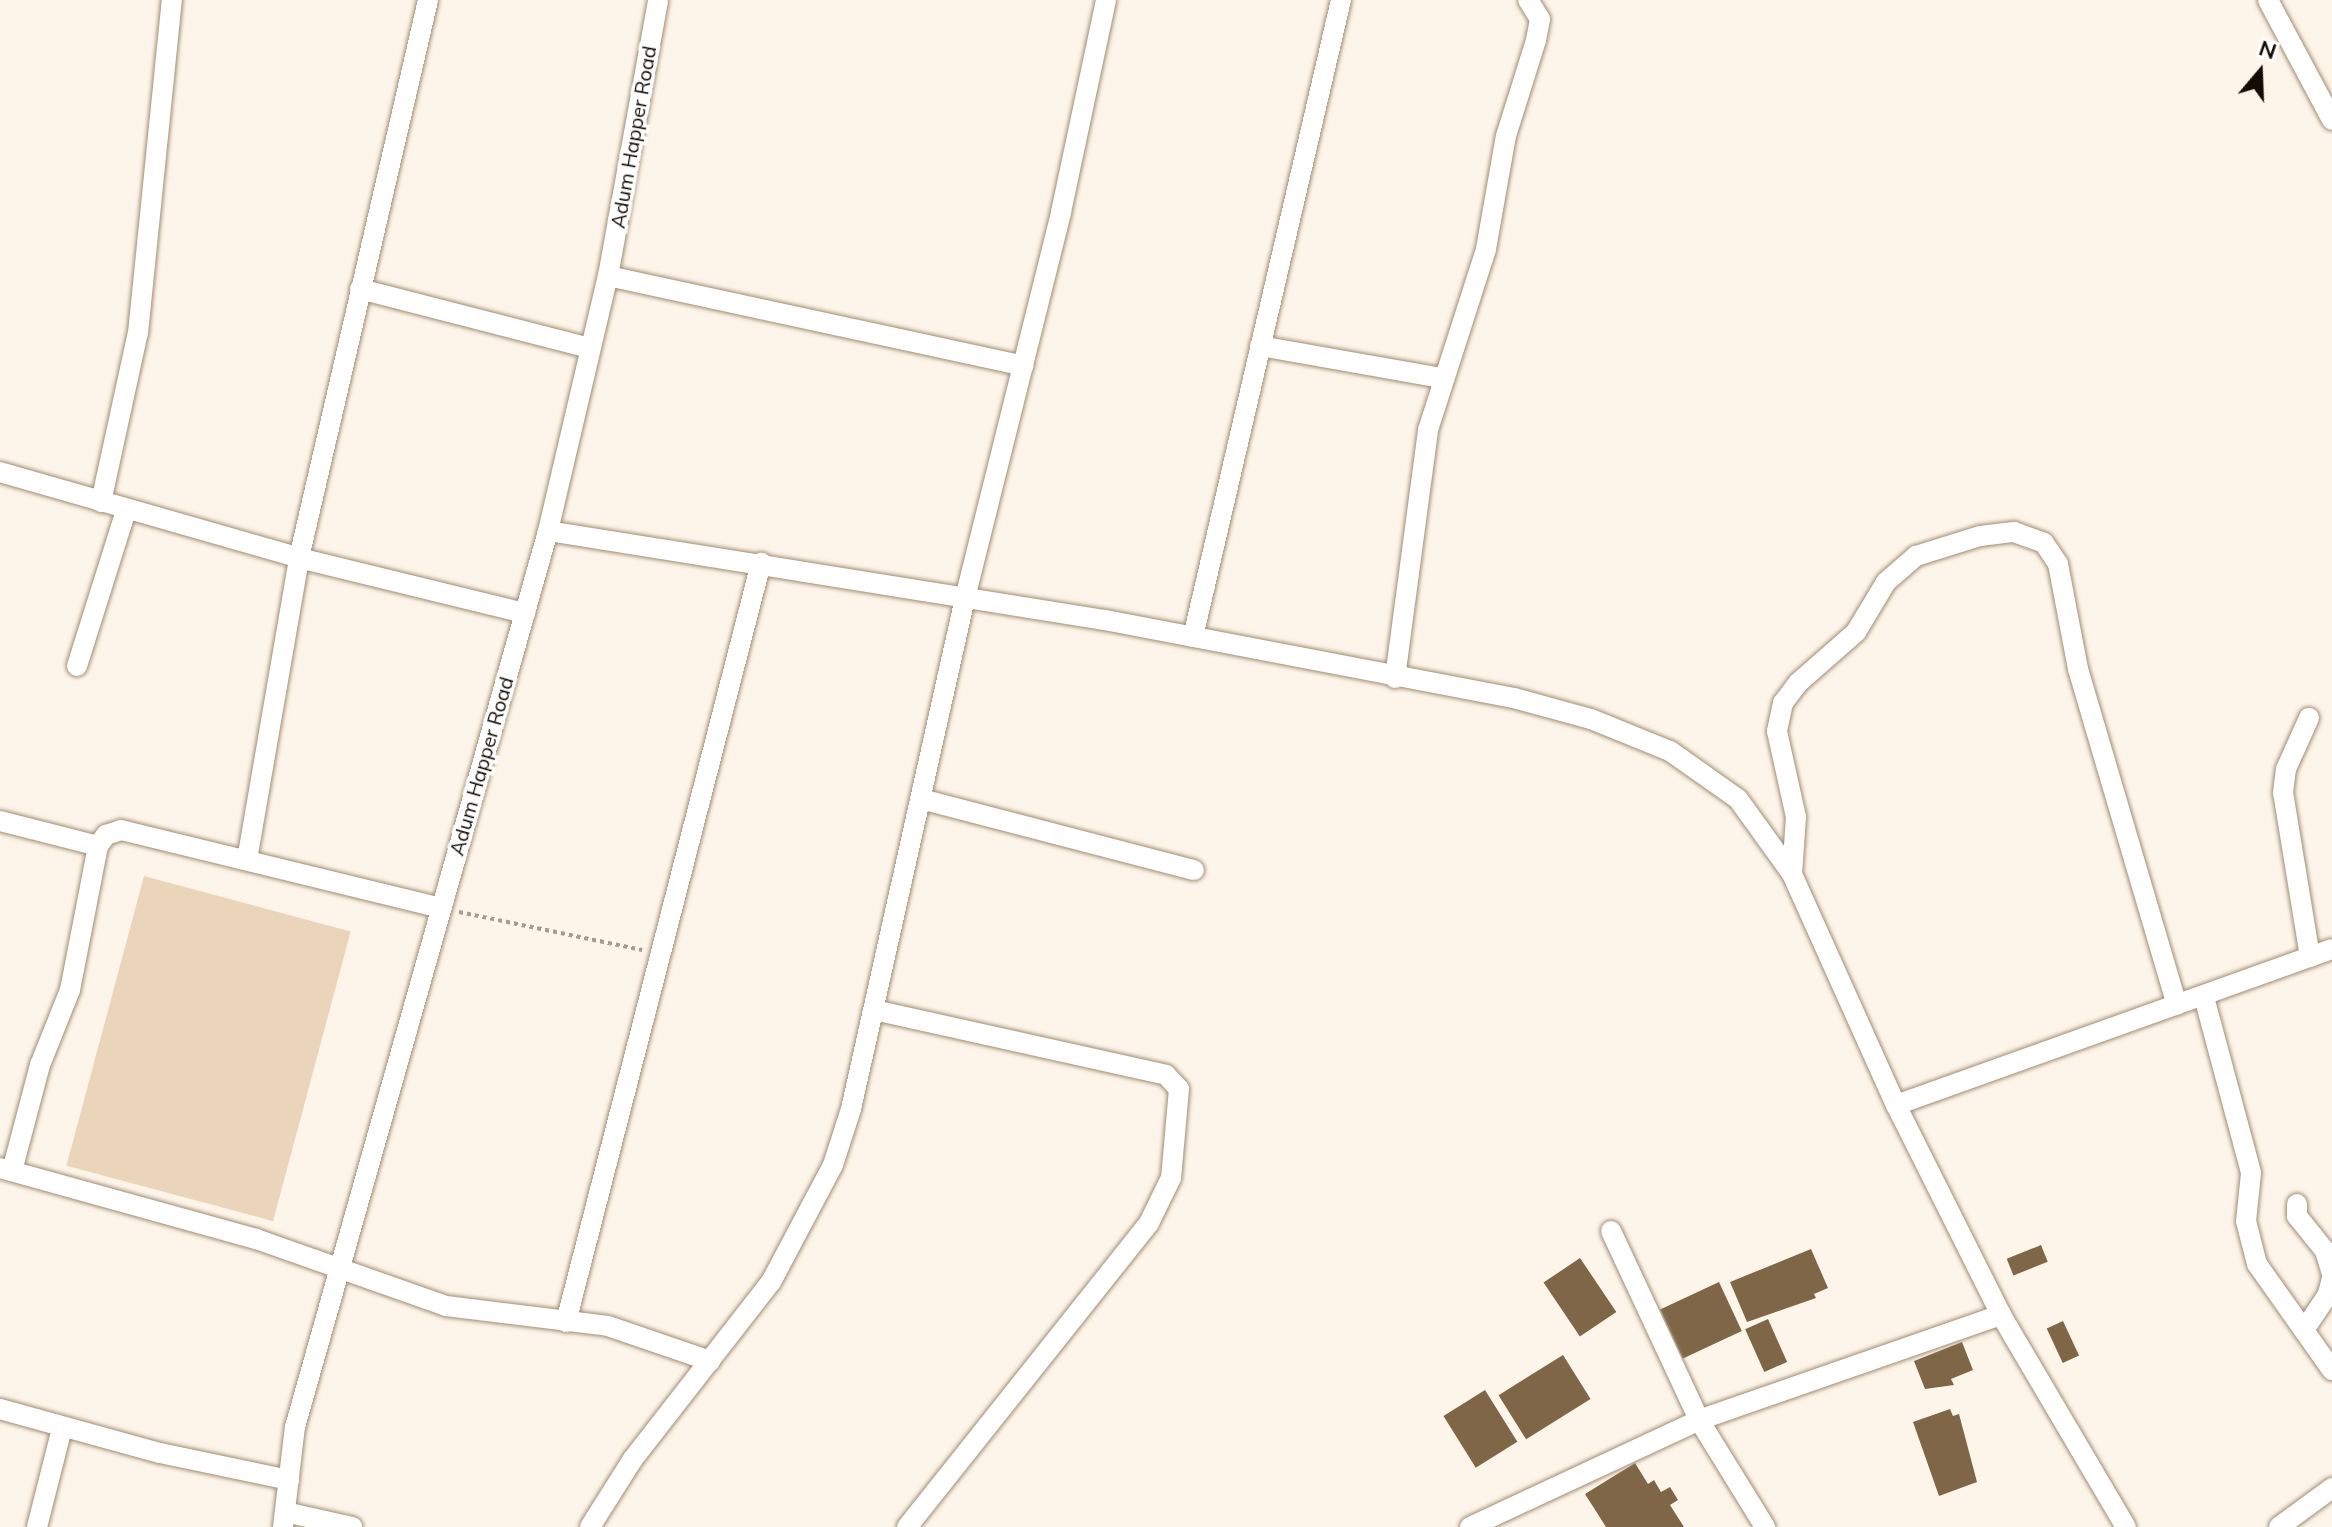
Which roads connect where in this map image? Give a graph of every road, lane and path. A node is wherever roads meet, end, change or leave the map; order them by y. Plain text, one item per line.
1 (172, 0) edge
2 (428, 0) edge
3 (658, 0) edge
4 (1106, 0) edge
5 (1341, 0) edge
6 (1528, 0) edge
7 (2268, 0) edge
8 (2332, 120) edge
9 (608, 276) junction
10 (360, 289) junction
11 (1260, 346) junction
12 (590, 348) junction
13 (1023, 366) junction
14 (1442, 378) junction
15 (0, 472) edge
16 (101, 502) junction
17 (126, 511) junction
18 (548, 531) junction
19 (299, 558) junction
20 (761, 563) junction
21 (965, 598) junction
22 (525, 613) junction
23 (1193, 637) junction
24 (77, 666) dead end
25 (1395, 678) junction
26 (2309, 718) dead end
27 (921, 799) junction
28 (0, 821) edge
29 (98, 846) junction
30 (247, 860) junction
31 (1194, 870) dead end
32 (1792, 874) junction
33 (441, 908) junction
34 (2332, 949) edge
35 (661, 954) junction
36 (2310, 957) junction
37 (2204, 997) junction
38 (2177, 1005) junction
39 (874, 1010) junction
40 (1896, 1105) junction
41 (6, 1170) edge
42 (2297, 1204) dead end
43 (1611, 1231) dead end
44 (339, 1267) junction
45 (2332, 1276) edge
46 (2001, 1315) junction
47 (566, 1322) junction
48 (2306, 1327) junction
49 (710, 1361) junction
50 (2332, 1370) edge
51 (0, 1409) edge
52 (1699, 1420) junction
53 (62, 1428) junction
54 (289, 1480) junction
55 (2332, 1488) edge
56 (284, 1519) edge
57 (37, 1527) edge
58 (352, 1527) edge
59 (590, 1527) edge
60 (907, 1527) edge
61 (1470, 1527) edge
62 (1765, 1527) edge
63 (2126, 1527) edge
64 (2279, 1527) edge

1 - 16 street
2 - 10 street
3 - 9 street, Adum Happer Road
4 - 13 street
5 - 11 street
6 - 14 street
7 - 8 street
9 - 12 street, Adum Happer Road
9 - 13 street
10 - 12 street
10 - 19 street
11 - 14 street
11 - 23 street
12 - 18 street, Adum Happer Road
13 - 21 street
14 - 25 street
15 - 16 street
16 - 17 street
17 - 19 street
17 - 24 street
18 - 20 street
18 - 22 street, Adum Happer Road
19 - 22 street
19 - 30 street
20 - 21 street
20 - 35 street
21 - 23 street
21 - 27 street
22 - 33 street, Adum Happer Road
23 - 25 street
25 - 32 street
26 - 36 street
27 - 31 street
27 - 39 street
28 - 29 street
29 - 30 street
29 - 41 street
30 - 33 street
32 - 38 street
32 - 40 street
33 - 35 path
33 - 44 street, Adum Happer Road
34 - 36 street
35 - 47 street
36 - 37 street
37 - 38 street
37 - 48 street
38 - 40 street
39 - 49 street
39 - 60 street
40 - 46 street
41 - 44 street
42 - 45 street
43 - 52 street
44 - 47 street
44 - 54 street, Adum Happer Road
45 - 48 street
46 - 52 street
46 - 63 street
47 - 49 street
48 - 50 street
49 - 59 street
51 - 53 street
52 - 61 street
52 - 62 street
53 - 54 street
53 - 57 street
54 - 56 street, Adum Happer Road
55 - 64 street
56 - 58 street

